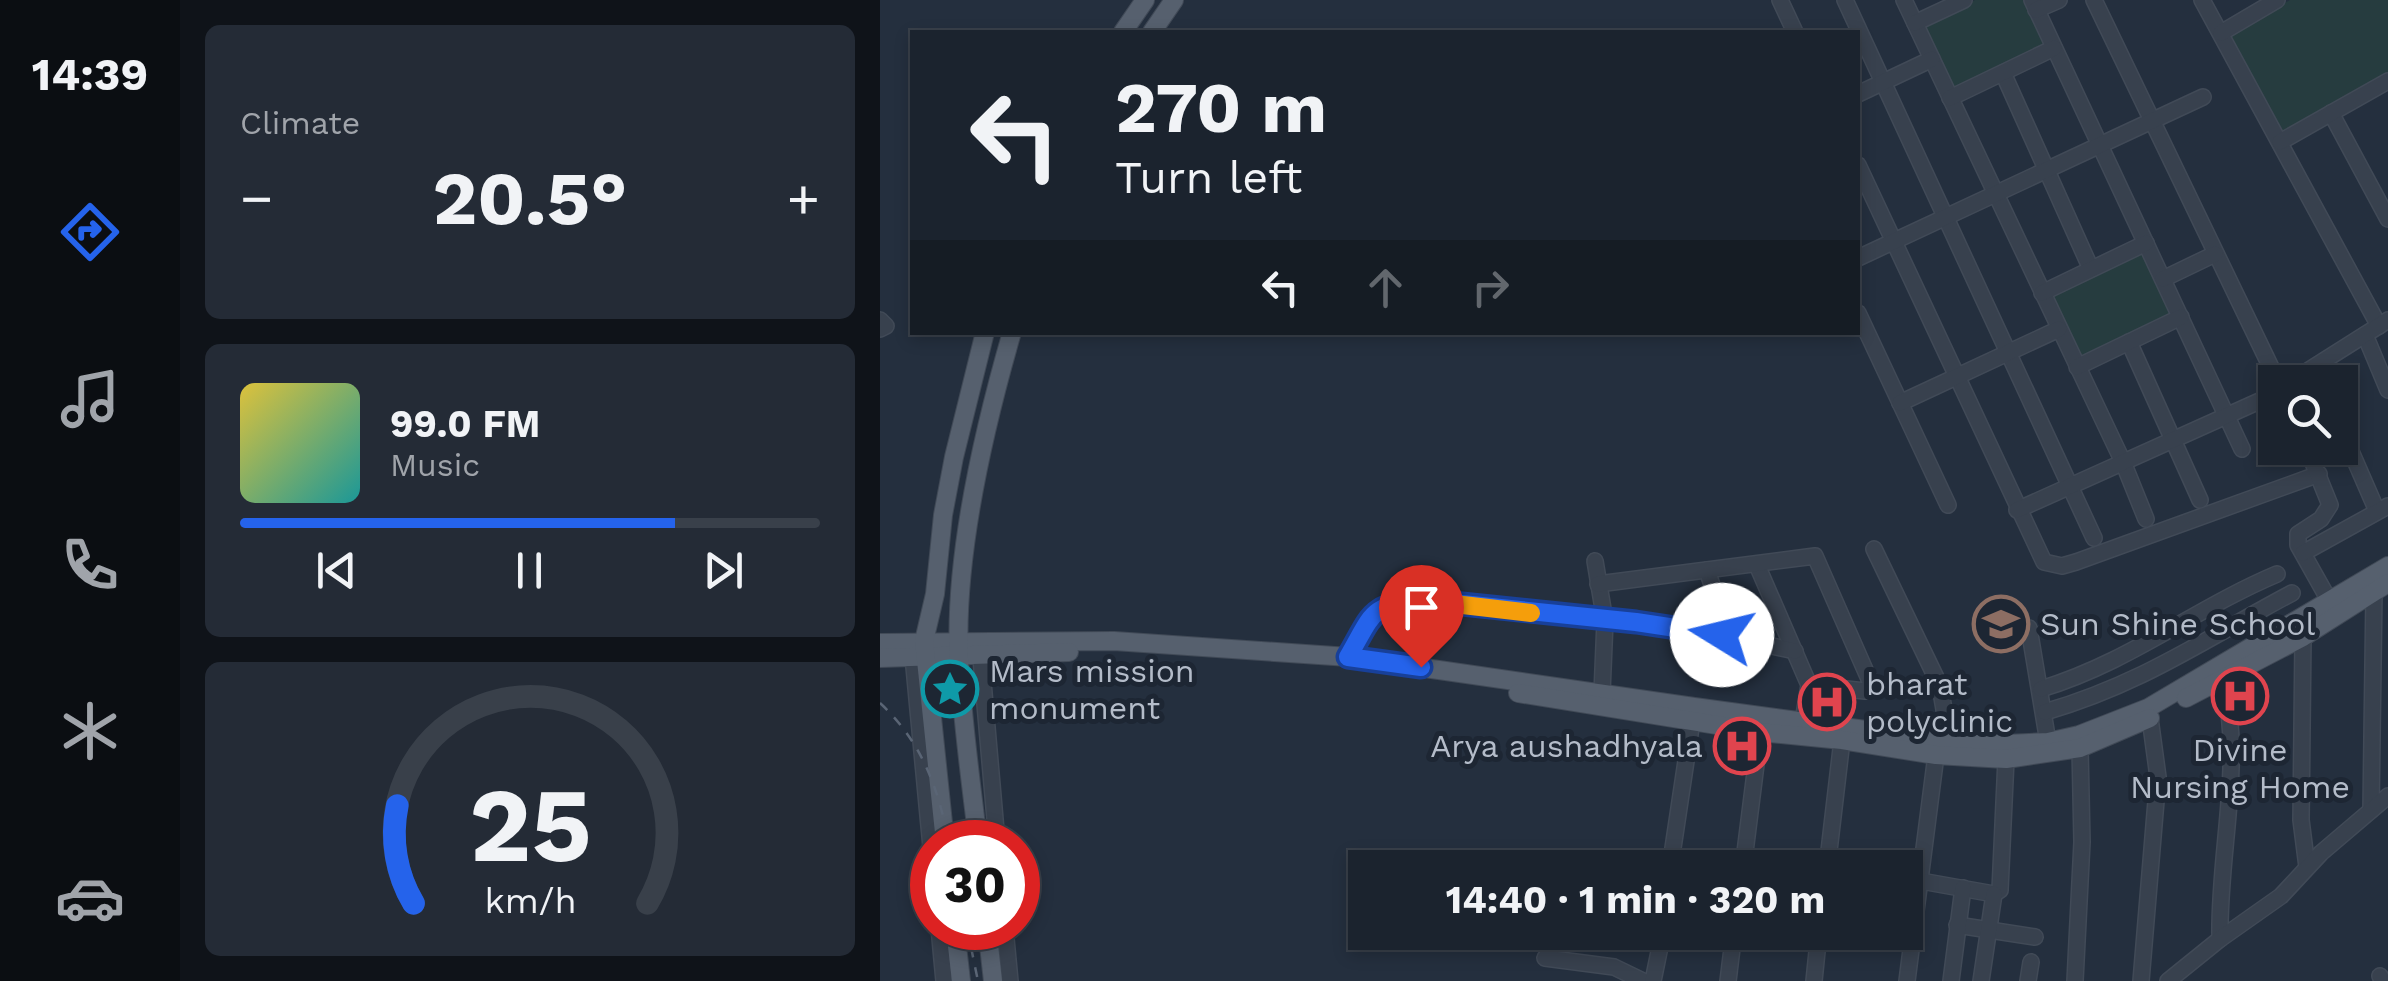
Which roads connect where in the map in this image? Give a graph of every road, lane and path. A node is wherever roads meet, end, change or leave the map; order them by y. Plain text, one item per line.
1 (1145, 0) edge
2 (1174, 0) edge
3 (1780, 0) edge
4 (1844, 0) edge
5 (1904, 0) edge
6 (1964, 0) edge
7 (2059, 0) edge
8 (2094, 0) edge
9 (2202, 0) edge
10 (2273, 1) edge
11 (2034, 5) edge
12 (1916, 23) junction
13 (1124, 30) edge
14 (1153, 30) edge
15 (1794, 30) edge
16 (1859, 30) edge
17 (1860, 33) edge
18 (2221, 33) junction
19 (2054, 48) junction
20 (1932, 59) junction
21 (2003, 73) junction
22 (1884, 82) junction
23 (2386, 87) edge
24 (1860, 93) edge
25 (2204, 97) dead end
26 (1950, 98) junction
27 (2331, 113) junction
28 (2152, 120) junction
29 (2280, 142) junction
30 (2100, 145) junction
31 (1860, 170) edge
32 (2046, 170) junction
33 (1995, 194) junction
34 (1947, 216) junction
35 (2388, 220) edge
36 (1894, 242) junction
37 (2146, 242) junction
38 (2216, 254) junction
39 (1860, 257) edge
40 (2091, 269) junction
41 (2163, 279) junction
42 (2042, 293) junction
43 (1860, 318) edge
44 (2181, 318) junction
45 (880, 320) edge
46 (2377, 327) edge
47 (880, 329) edge
48 (2059, 329) junction
49 (984, 335) edge
50 (1011, 335) edge
51 (2129, 342) junction
52 (2009, 352) junction
53 (2270, 365) edge
54 (2330, 365) edge
55 (2077, 366) junction
56 (1955, 376) junction
57 (2388, 388) edge
58 (2258, 402) edge
59 (1900, 403) junction
60 (2227, 416) junction
61 (2174, 440) junction
62 (2242, 449) dead end
63 (2358, 461) edge
64 (2123, 462) junction
65 (2315, 465) edge
66 (2319, 474) junction
67 (2069, 486) junction
68 (2200, 500) dead end
69 (1948, 505) dead end
70 (2383, 509) edge
71 (2018, 510) junction
72 (2146, 519) dead end
73 (2094, 538) dead end
74 (1874, 550) dead end
75 (2303, 553) junction
76 (1595, 561) dead end
77 (1757, 564) junction
78 (2388, 566) edge
79 (1707, 570) junction
80 (2277, 574) dead end
81 (1598, 584) junction
82 (2381, 588) edge
83 (2292, 593) dead end
84 (2330, 602) junction
85 (1606, 621) junction
86 (2029, 628) dead end
87 (1729, 637) junction
88 (2303, 637) junction
89 (880, 643) edge
90 (980, 648) junction
91 (919, 649) junction
92 (959, 649) junction
93 (1795, 651) junction
94 (1348, 657) junction
95 (880, 658) edge
96 (2223, 678) junction
97 (1809, 685) junction
98 (2042, 689) junction
99 (1602, 693) junction
100 (2045, 712) junction
101 (2150, 718) junction
102 (1692, 721) junction
103 (1804, 721) junction
104 (1761, 724) junction
105 (1842, 740) junction
106 (2048, 742) junction
107 (1938, 747) junction
108 (2080, 748) junction
109 (2006, 758) junction
110 (2388, 796) edge
111 (2371, 810) junction
112 (930, 820) edge
113 (942, 820) edge
114 (976, 820) edge
115 (995, 820) edge
116 (1673, 850) edge
117 (1744, 850) edge
118 (1829, 850) edge
119 (1923, 865) edge
120 (2307, 867) junction
121 (1923, 881) edge
122 (1963, 888) junction
123 (1994, 894) junction
124 (1957, 926) junction
125 (1987, 928) junction
126 (2035, 937) dead end
127 (2220, 939) junction
128 (941, 950) edge
129 (958, 950) edge
130 (989, 950) edge
131 (1007, 950) edge
132 (1659, 950) edge
133 (1732, 950) edge
134 (1817, 950) edge
135 (1912, 950) edge
136 (1545, 958) dead end
137 (2031, 962) dead end
138 (944, 981) edge
139 (962, 981) edge
140 (993, 981) edge
141 (1010, 981) edge
142 (1643, 981) edge
143 (1653, 981) edge
144 (1728, 981) edge
145 (1814, 981) edge
146 (1908, 981) edge
147 (1951, 981) edge
148 (1981, 981) edge
149 (2028, 981) edge
150 (2075, 981) edge
151 (2142, 981) edge
152 (2168, 981) edge

1 - 13 main road
2 - 14 main road
3 - 15 street
4 - 16 street
5 - 12 street
6 - 12 street
7 - 11 street
8 - 28 street
9 - 18 street
10 - 18 street
11 - 19 street
12 - 20 street
17 - 22 street
18 - 29 street
19 - 21 street
19 - 30 street
20 - 22 street
20 - 26 street
21 - 26 street
21 - 32 street
22 - 24 street
22 - 34 street
23 - 27 street
25 - 28 street
26 - 33 street
27 - 29 street
27 - 35 street
28 - 30 street
28 - 38 street
29 - 46 street
30 - 32 street
30 - 37 street
31 - 36 street
32 - 33 street
32 - 40 street
33 - 34 street
33 - 42 street
34 - 36 street
34 - 52 street
36 - 39 street
36 - 56 street
37 - 40 street
37 - 41 street
38 - 41 street
38 - 53 street
40 - 42 street
41 - 44 street
42 - 48 street
43 - 59 street
44 - 51 street
44 - 60 street
45 - 47 street
46 - 54 street
46 - 57 street
48 - 52 street
48 - 55 street
49 - 91 main road
50 - 92 main road
51 - 55 street
51 - 61 street
52 - 56 street
52 - 67 street
55 - 64 street
56 - 59 street
56 - 71 street
58 - 60 street
59 - 69 street
60 - 61 street
60 - 62 street
61 - 64 street
61 - 68 street
63 - 70 street
64 - 67 street
64 - 72 street
65 - 66 street
66 - 71 street
66 - 75 street
67 - 71 street
67 - 73 street
70 - 75 street
74 - 107 street
75 - 84 street
76 - 81 street
77 - 79 street
77 - 93 street
77 - 97 street
78 - 84 main road
79 - 81 street
79 - 87 street
80 - 98 street
81 - 85 street
82 - 88 main road
82 - 111 street
83 - 100 street
84 - 106 main road
85 - 87 street
85 - 94 street
85 - 99 street
86 - 98 street
87 - 93 street
88 - 96 main road
88 - 120 street
89 - 91 main road
90 - 92 main road
90 - 94 main road
90 - 102 main road
90 - 115 street
91 - 92 main road
91 - 95 main road
91 - 112 street
91 - 113 main road
92 - 114 main road
93 - 97 street
94 - 99 main road
96 - 101 main road
96 - 127 street
97 - 103 street
98 - 100 street
99 - 104 main road
100 - 106 street
101 - 108 main road
101 - 151 street
102 - 104 main road
102 - 116 street
103 - 104 main road
103 - 107 main road
104 - 105 main road
104 - 117 street
105 - 107 main road
105 - 118 street
106 - 107 main road
107 - 109 main road
107 - 119 street
108 - 109 main road
108 - 150 street
109 - 123 street
110 - 111 street
111 - 120 street
120 - 127 street
121 - 122 street
122 - 123 street
122 - 124 street
123 - 125 street
124 - 125 street
124 - 147 street
125 - 126 street
125 - 148 street
127 - 152 street
128 - 138 street
129 - 139 main road
130 - 140 main road
131 - 141 street
132 - 143 street
133 - 144 street
134 - 145 street
135 - 146 street
136 - 142 street
137 - 149 street

